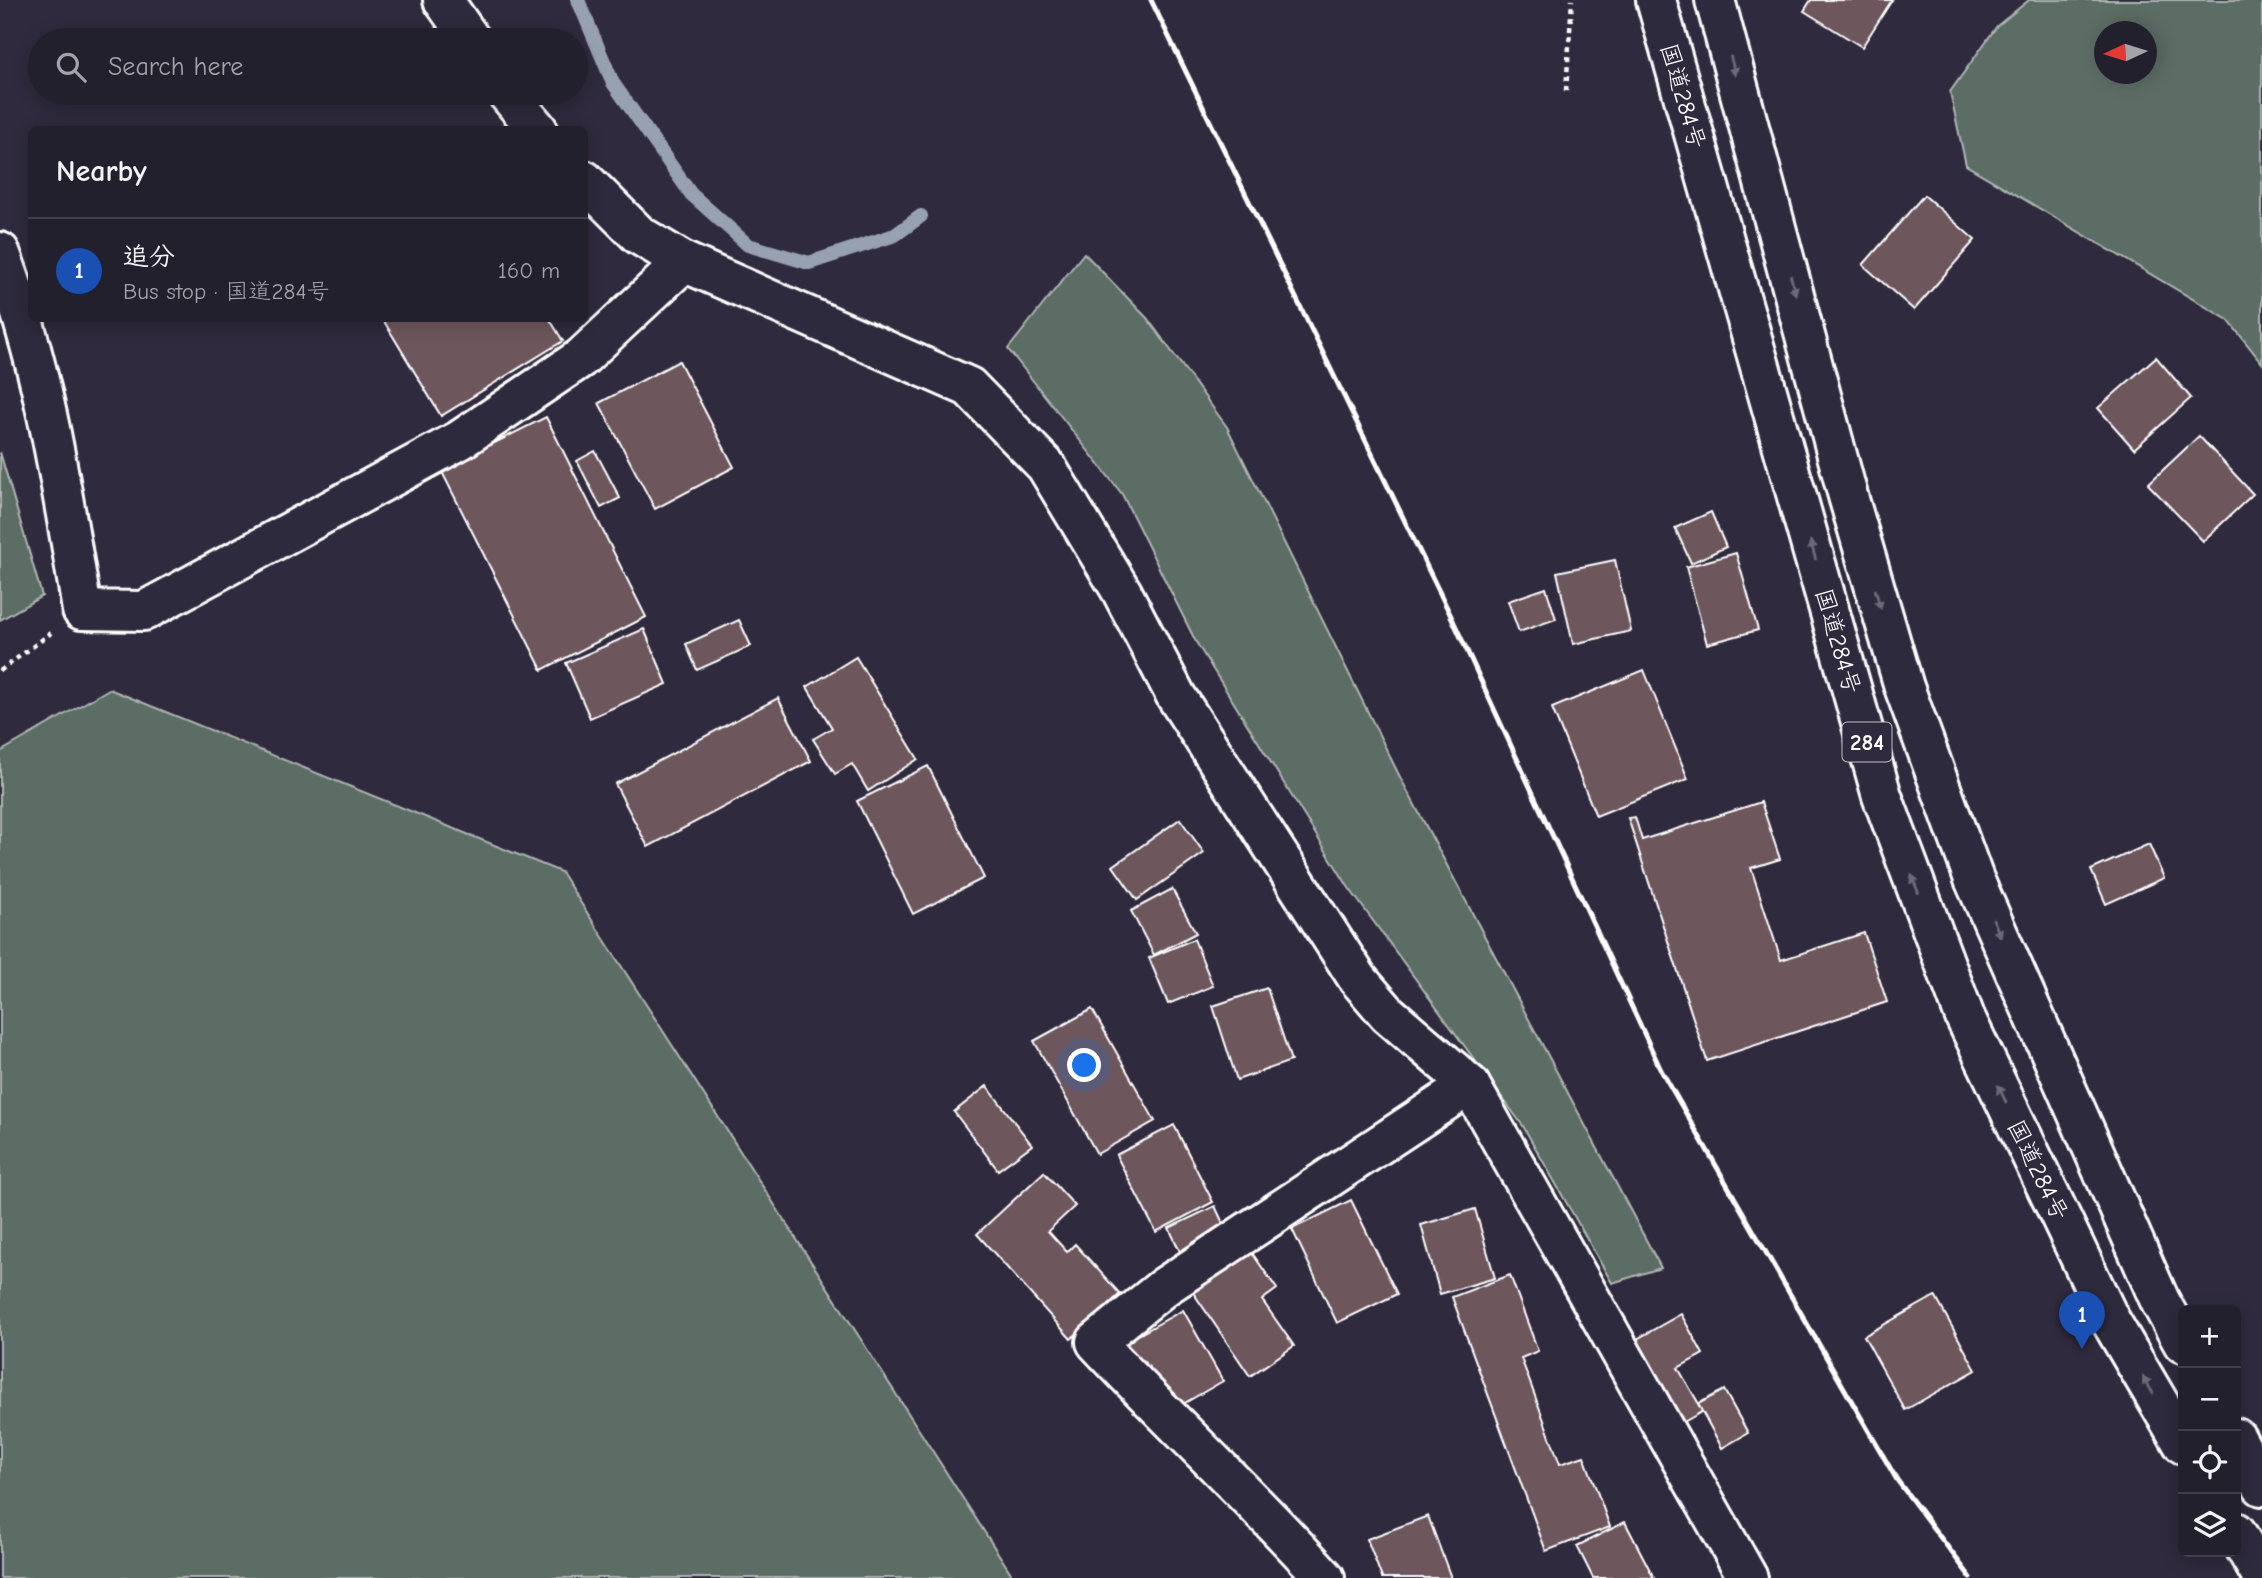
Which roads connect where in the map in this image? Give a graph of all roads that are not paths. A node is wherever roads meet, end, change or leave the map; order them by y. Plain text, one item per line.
1 (443, 0) edge
2 (1715, 0) edge
3 (1660, 2) edge
4 (463, 28) edge
5 (517, 105) edge
6 (535, 126) edge
7 (588, 184) edge
8 (0, 252) edge
9 (684, 262) junction
10 (1470, 1084) junction
11 (2178, 1334) edge
12 (2178, 1435) edge
13 (2241, 1447) edge
14 (2262, 1486) edge
15 (2241, 1541) edge
16 (2262, 1577) edge
17 (1325, 1578) edge
18 (1748, 1578) edge

1 - 4 main road
2 -> 11 main road, 国道284号 / 284
12 -> 3 main road, 国道284号 / 284
5 - 6 main road
7 - 9 main road
8 - 9 main road
9 - 10 main road
10 - 17 main road
10 - 18 main road
13 - 14 main road
15 - 16 main road

